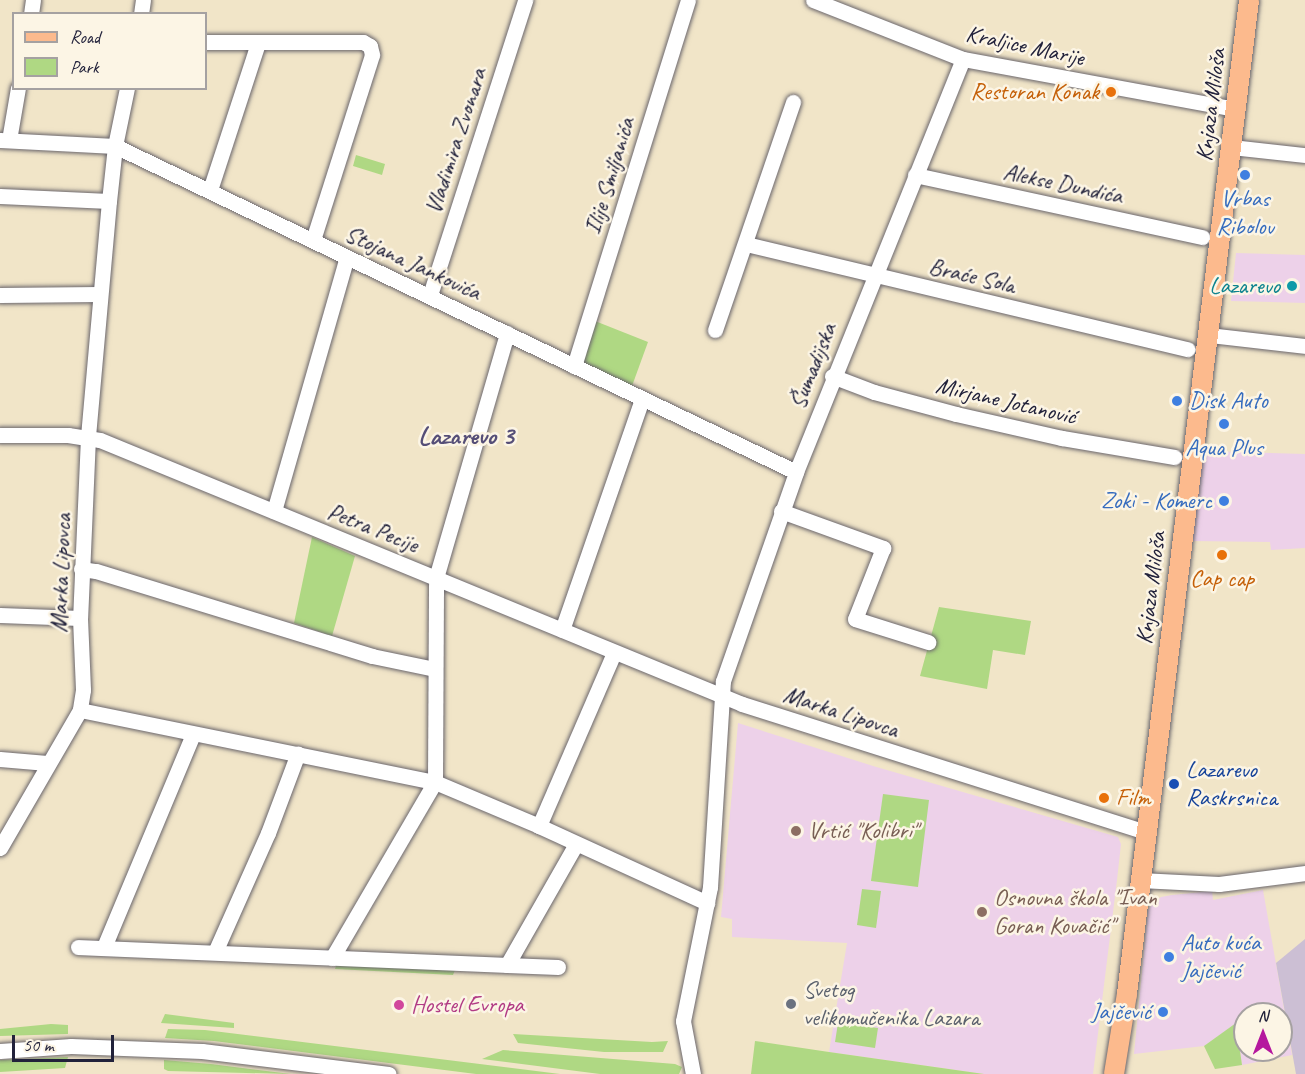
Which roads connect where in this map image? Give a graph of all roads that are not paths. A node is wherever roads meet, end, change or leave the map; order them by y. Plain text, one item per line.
1 (525, 0) edge
2 (688, 0) edge
3 (813, 0) edge
4 (1250, 0) edge
5 (207, 42) edge
6 (258, 43) junction
7 (963, 58) junction
8 (17, 90) edge
9 (127, 90) edge
10 (794, 102) dead end
11 (1235, 110) junction
12 (4, 140) edge
13 (115, 146) junction
14 (1232, 147) junction
15 (1305, 155) edge
16 (915, 175) junction
17 (210, 190) junction
18 (0, 196) edge
19 (109, 201) junction
20 (1202, 237) dead end
21 (313, 240) junction
22 (746, 244) junction
23 (347, 257) junction
24 (873, 276) junction
25 (99, 294) junction
26 (430, 295) junction
27 (0, 296) edge
28 (715, 330) dead end
29 (507, 333) junction
30 (1209, 335) junction
31 (1305, 345) edge
32 (1188, 349) dead end
33 (574, 366) junction
34 (832, 376) junction
35 (642, 399) junction
36 (0, 435) edge
37 (88, 437) junction
38 (1173, 457) dead end
39 (796, 472) junction
40 (274, 511) junction
41 (781, 511) junction
42 (81, 569) junction
43 (436, 578) junction
44 (0, 615) edge
45 (80, 618) junction
46 (562, 630) junction
47 (928, 642) dead end
48 (614, 653) junction
49 (435, 669) junction
50 (721, 695) junction
51 (80, 710) junction
52 (193, 734) junction
53 (298, 753) junction
54 (0, 759) edge
55 (47, 763) junction
56 (435, 782) junction
57 (539, 826) junction
58 (1146, 832) junction
59 (576, 844) junction
60 (0, 848) edge
61 (1305, 873) edge
62 (1140, 880) junction
63 (707, 903) junction
64 (78, 947) dead end
65 (104, 947) junction
66 (215, 952) junction
67 (332, 958) junction
68 (507, 965) junction
69 (558, 967) dead end
70 (0, 1051) edge
71 (389, 1074) edge
72 (693, 1074) edge
73 (1114, 1074) edge

1 - 26 street, Vladimira Zvonara
2 - 33 street, Ilije Smiljanića
3 - 7 street, Kraljice Marije
4 - 11 main road, Knjaza Miloša
5 - 6 street
6 - 17 street
6 - 21 street
7 - 11 street, Kraljice Marije
7 - 16 street, Šumadijska
8 - 12 street
9 - 13 street, Marka Lipovca
10 - 22 street
11 - 14 main road, Knjaza Miloša
12 - 13 street, Stojana Jankovića
13 - 17 street, Stojana Jankovića
13 - 19 street, Marka Lipovca
14 - 15 street
14 - 30 main road, Knjaza Miloša
16 - 20 street, Alekse Dundića
16 - 24 street, Šumadijska
17 - 21 street, Stojana Jankovića
18 - 19 street
19 - 25 street, Marka Lipovca
21 - 23 street, Stojana Jankovića
22 - 24 street, Braće Sola
22 - 28 street
23 - 26 street, Stojana Jankovića
23 - 40 street
24 - 32 street, Braće Sola
24 - 34 street, Šumadijska
25 - 27 street
25 - 37 street, Marka Lipovca
26 - 29 street, Stojana Jankovića
29 - 33 street, Stojana Jankovića
29 - 43 street
30 - 31 street
30 - 58 main road, Knjaza Miloša
33 - 35 street, Stojana Jankovića
34 - 38 street, Mirjane Jotanović
34 - 39 street, Šumadijska
35 - 39 street, Stojana Jankovića
35 - 46 street
36 - 37 street, Petra Pecije
37 - 40 street, Petra Pecije
37 - 42 street, Marka Lipovca
39 - 41 street, Šumadijska
40 - 43 street, Petra Pecije
41 - 47 street
41 - 50 street, Šumadijska
42 - 45 street, Marka Lipovca
42 - 49 street
43 - 46 street, Petra Pecije
43 - 49 street
44 - 45 street
45 - 51 street, Marka Lipovca
46 - 48 street, Petra Pecije
48 - 50 street, Petra Pecije
48 - 57 street
49 - 56 street
50 - 58 street, Marka Lipovca
50 - 63 street
51 - 52 street
51 - 55 street, Marka Lipovca
52 - 53 street
52 - 65 street
53 - 56 street
53 - 66 street
54 - 55 street
55 - 60 street, Marka Lipovca
56 - 57 street
56 - 67 street
57 - 59 street
58 - 62 main road, Knjaza Miloša
59 - 63 street
59 - 68 street
61 - 62 street
62 - 73 main road, Knjaza Miloša
63 - 72 street
64 - 65 street
65 - 66 street
66 - 67 street
67 - 68 street
68 - 69 street
70 - 71 street

